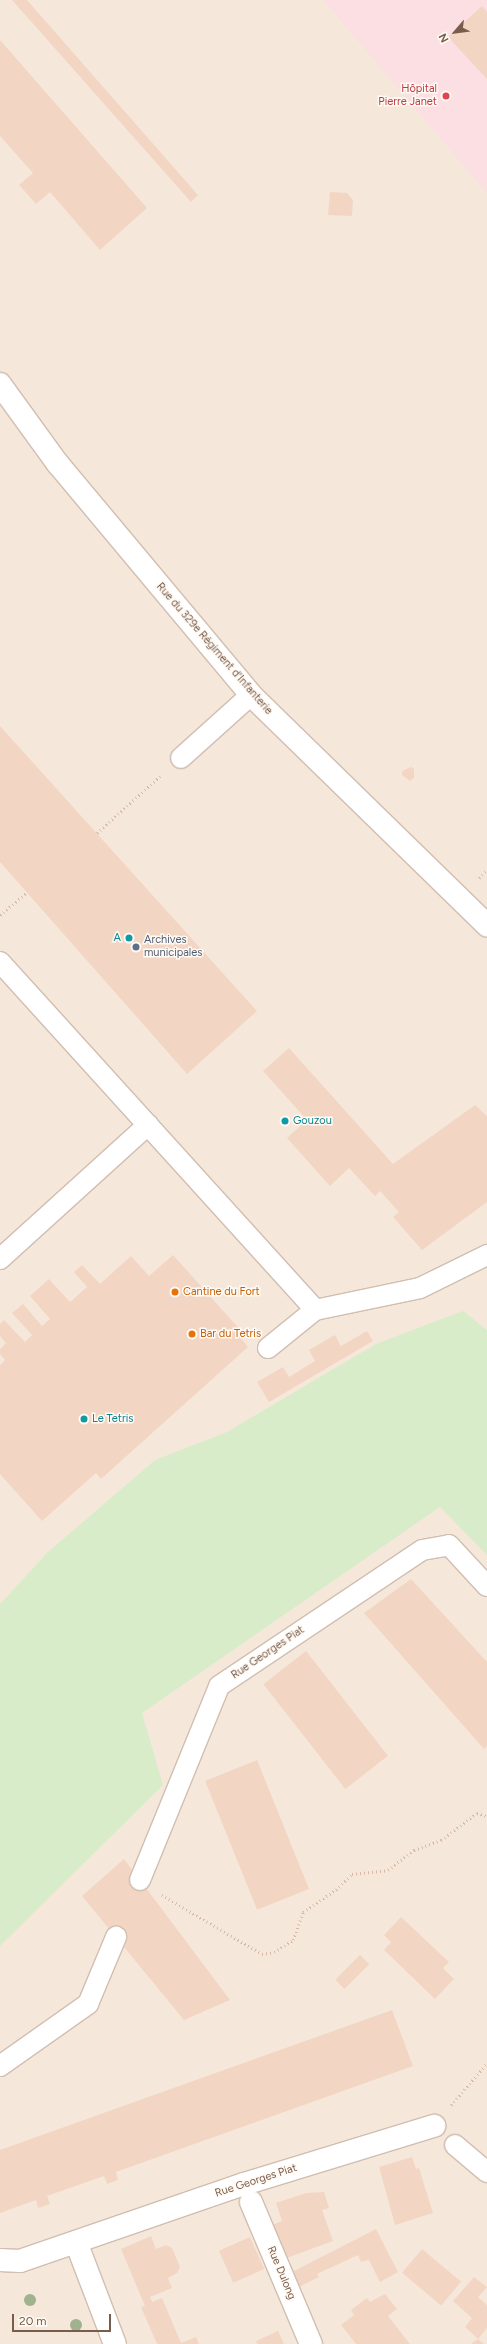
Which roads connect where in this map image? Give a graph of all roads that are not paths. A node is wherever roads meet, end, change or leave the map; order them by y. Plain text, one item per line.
1 (0, 384) edge
2 (251, 695) junction
3 (181, 758) dead end
4 (487, 925) edge
5 (0, 962) edge
6 (148, 1125) junction
7 (487, 1255) edge
8 (0, 1259) edge
9 (315, 1310) junction
10 (268, 1348) dead end
11 (487, 1586) edge
12 (140, 1880) dead end
13 (116, 1937) dead end
14 (0, 2066) edge
15 (434, 2126) road end
16 (455, 2145) dead end
17 (487, 2172) edge
18 (252, 2202) dead end
19 (76, 2242) junction
20 (0, 2260) edge
21 (115, 2344) edge
22 (311, 2344) edge

1 - 2 street, Rue du 329e Régiment d'Infanterie
2 - 3 lane
2 - 4 street, Rue du 329e Régiment d'Infanterie
5 - 6 lane
6 - 8 lane
6 - 9 lane
7 - 9 lane
9 - 10 lane
11 - 12 lane, Rue Georges Piat
13 - 14 lane
15 - 19 street, Rue Georges Piat
16 - 17 lane
18 - 22 street, Rue Dulong
19 - 20 street, Rue Georges Piat
19 - 21 street

